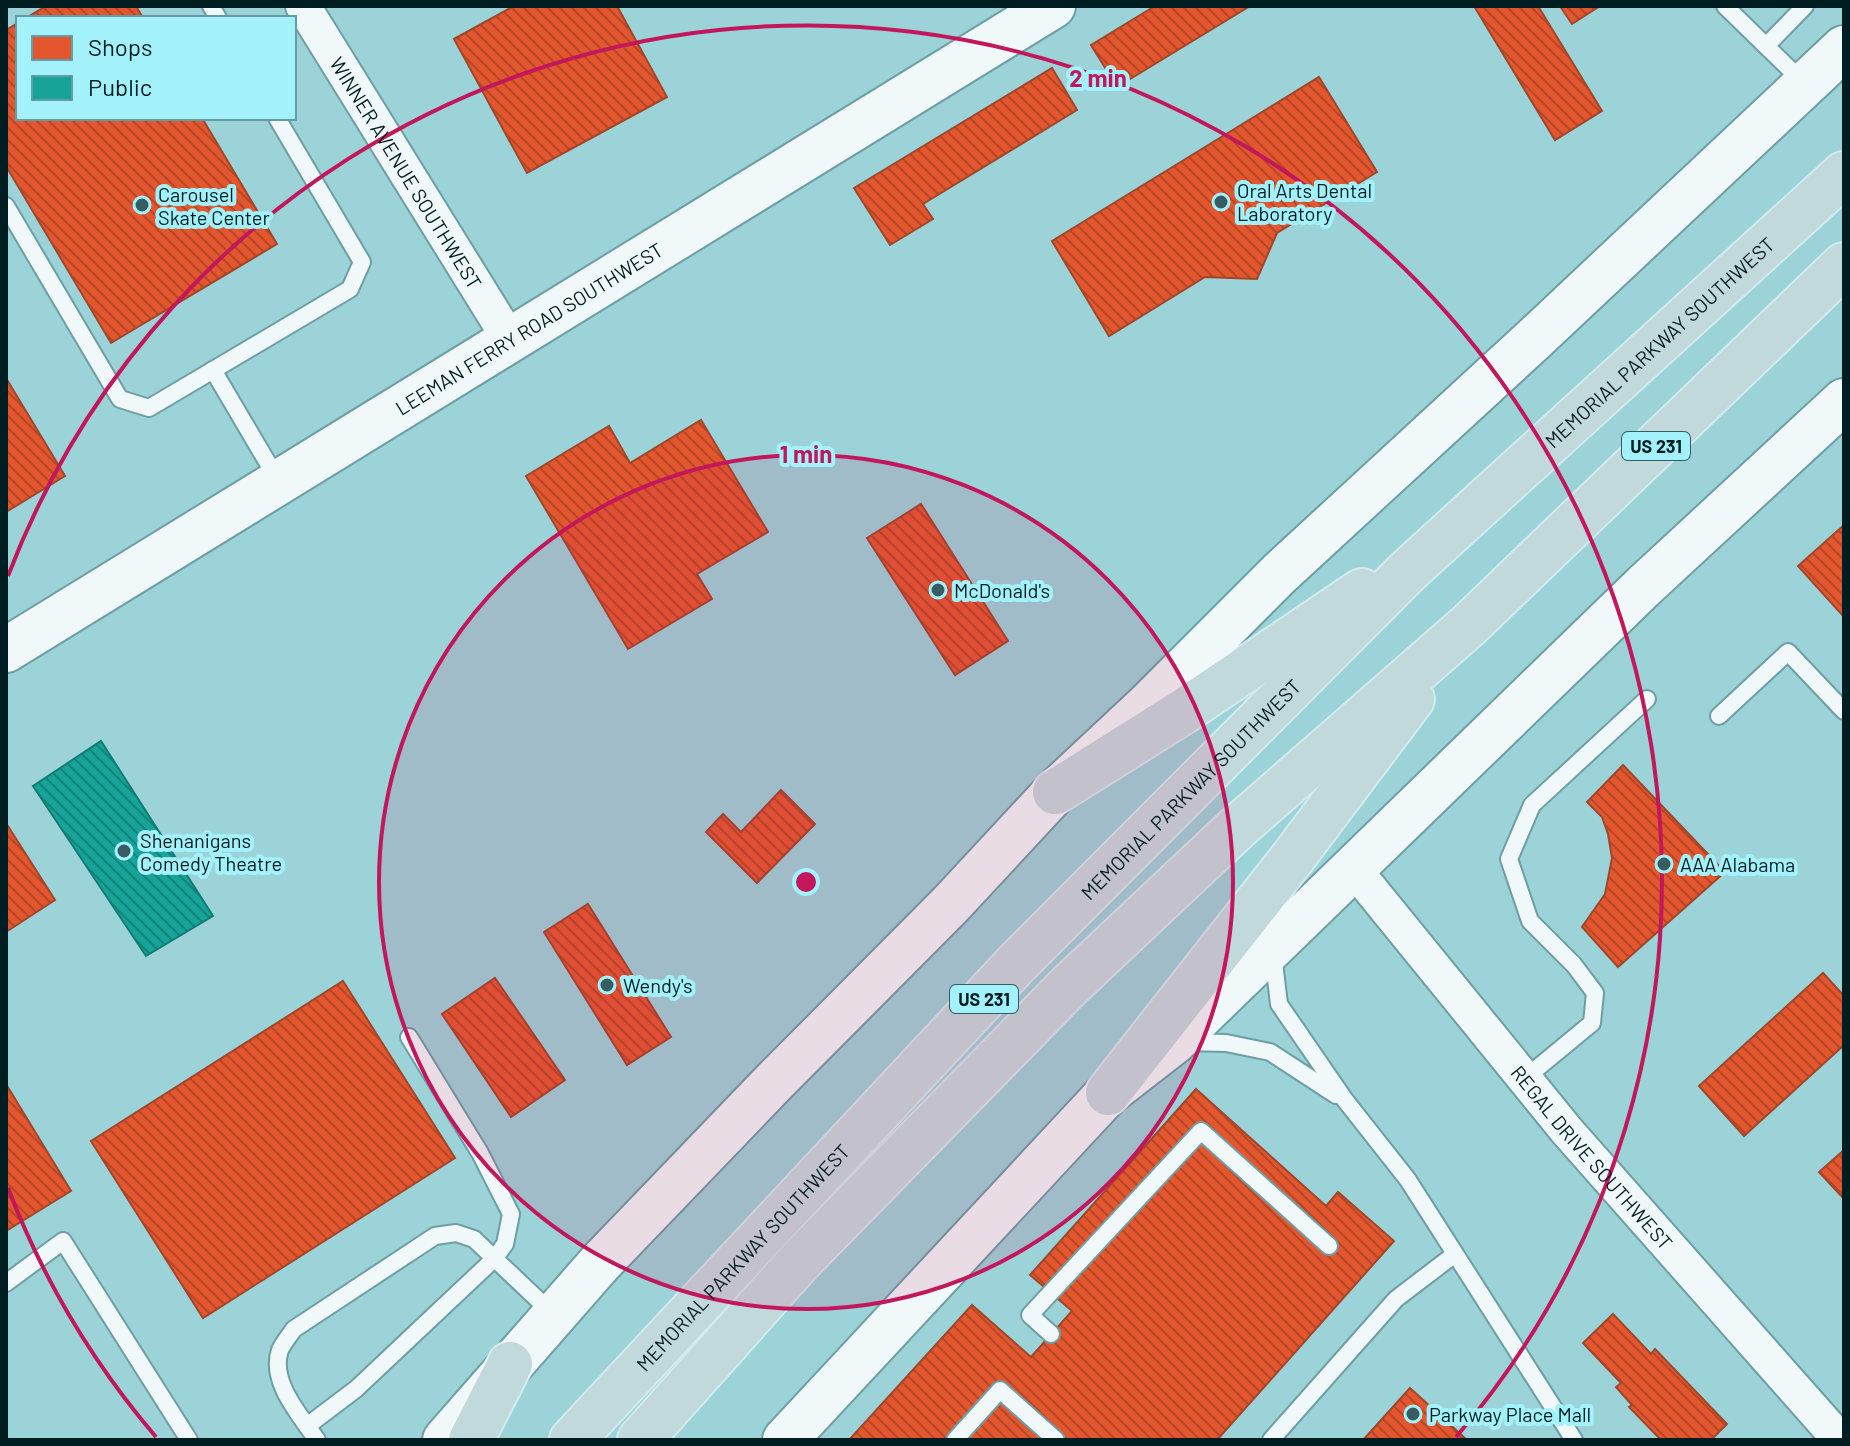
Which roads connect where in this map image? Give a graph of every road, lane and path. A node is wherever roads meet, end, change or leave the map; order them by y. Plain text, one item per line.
1 (303, 6) edge
2 (1053, 6) edge
3 (1725, 6) edge
4 (1805, 6) edge
5 (1766, 46) junction
6 (1844, 48) edge
7 (1805, 84) junction
8 (278, 120) edge
9 (1844, 174) edge
10 (6, 206) edge
11 (1844, 265) edge
12 (510, 340) junction
13 (213, 370) junction
14 (1844, 401) edge
15 (279, 482) junction
16 (1408, 571) junction
17 (1468, 626) junction
18 (6, 650) edge
19 (1647, 699) dead end
20 (1844, 711) edge
21 (1719, 716) dead end
22 (1055, 792) junction
23 (1354, 869) junction
24 (1273, 948) junction
25 (409, 1037) dead end
26 (1175, 1041) junction
27 (1524, 1079) junction
28 (1108, 1093) junction
29 (1345, 1100) junction
30 (1329, 1246) dead end
31 (1455, 1254) junction
32 (494, 1259) junction
33 (6, 1283) edge
34 (555, 1315) junction
35 (1051, 1334) dead end
36 (510, 1364) junction
37 (312, 1433) edge
38 (189, 1440) edge
39 (445, 1440) edge
40 (471, 1440) edge
41 (572, 1440) edge
42 (640, 1440) edge
43 (785, 1440) edge
44 (955, 1440) edge
45 (1056, 1440) edge
46 (1271, 1440) edge
47 (1574, 1440) edge
48 (1840, 1440) edge

1 - 12 street, WINNER AVENUE SOUTHWEST
2 - 12 main road, LEEMAN FERRY ROAD SOUTHWEST
3 - 5 lane
4 - 5 lane
5 - 7 lane
6 - 7 main road
7 - 22 main road
8 - 13 lane
9 - 16 highway, MEMORIAL PARKWAY SOUTHWEST / US 231
10 - 13 lane
11 - 17 highway, US 231
12 - 15 main road, LEEMAN FERRY ROAD SOUTHWEST
13 - 15 lane
14 - 23 main road
15 - 18 main road, LEEMAN FERRY ROAD SOUTHWEST
16 - 22 highway
16 - 41 highway, MEMORIAL PARKWAY SOUTHWEST / US 231
17 - 28 highway
17 - 42 highway, US 231
19 - 27 lane
20 - 21 lane
22 - 34 main road
23 - 24 main road
23 - 27 street, REGAL DRIVE SOUTHWEST
24 - 26 main road
24 - 29 lane
25 - 32 lane
26 - 28 main road
26 - 29 lane
27 - 48 street, REGAL DRIVE SOUTHWEST
28 - 43 main road
29 - 31 lane
30 - 35 lane
31 - 46 lane
31 - 47 lane
32 - 34 lane
32 - 37 lane
32 - 37 lane
33 - 38 lane
34 - 36 main road
36 - 39 main road
36 - 40 highway
44 - 45 lane

